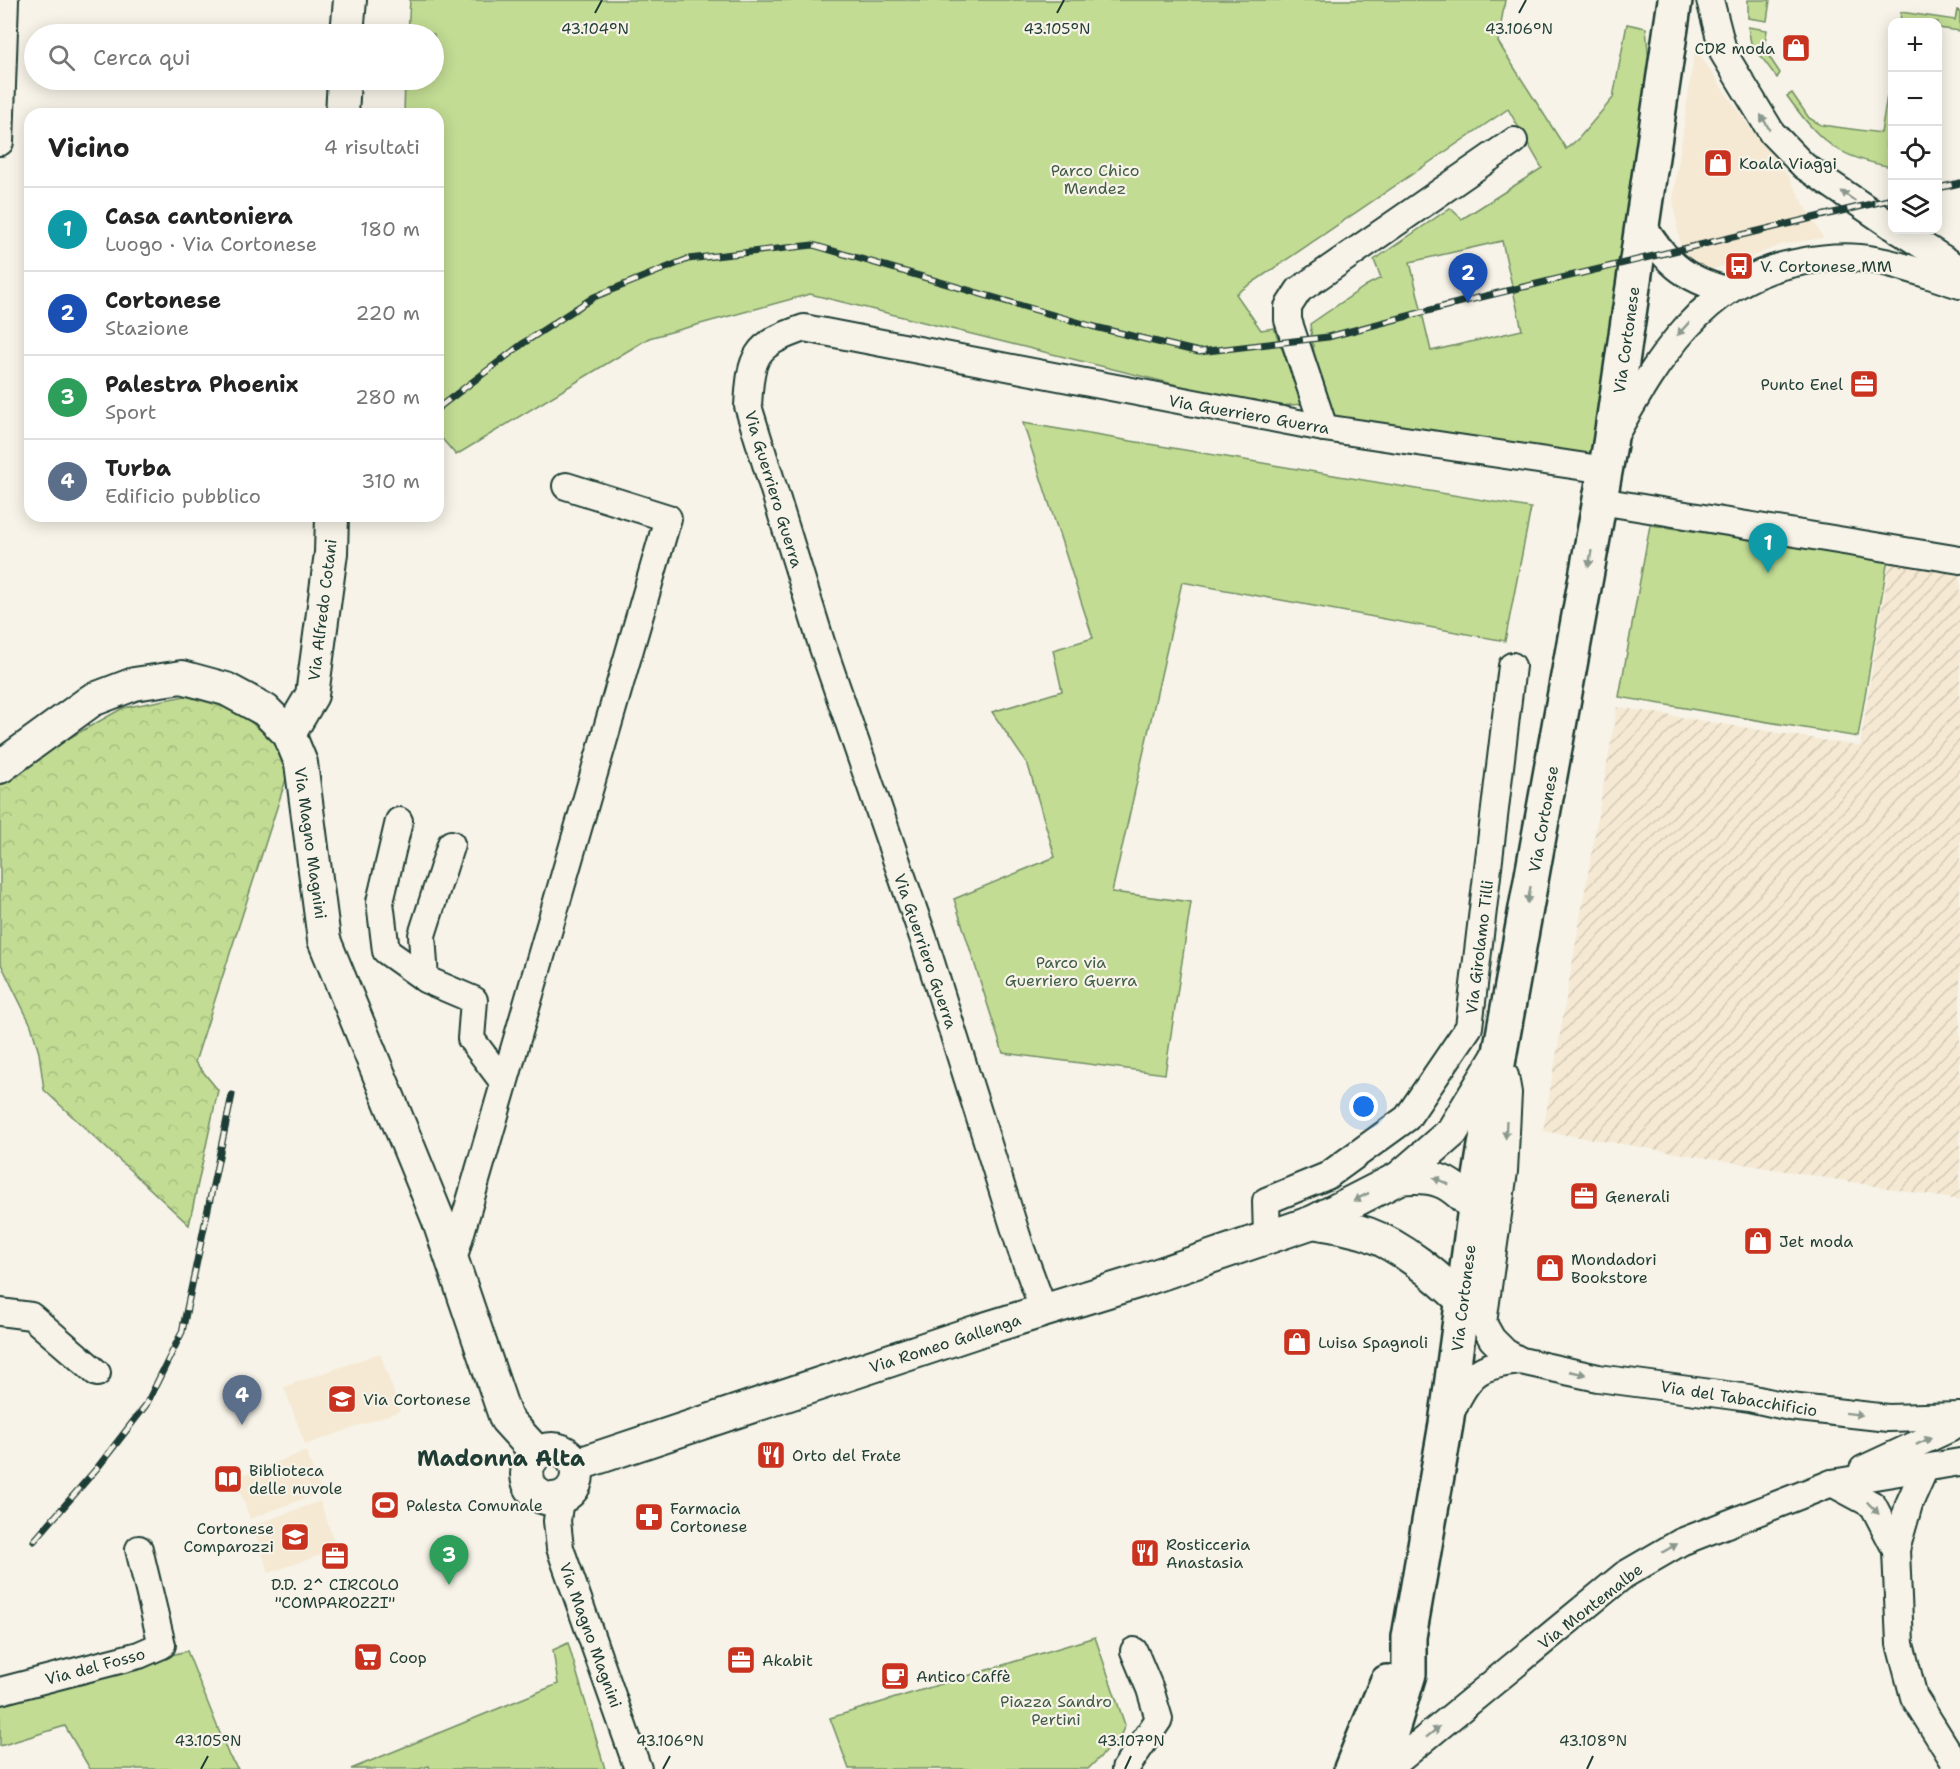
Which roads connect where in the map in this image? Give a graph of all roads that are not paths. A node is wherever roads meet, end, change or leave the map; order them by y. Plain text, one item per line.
1 (5, 0) edge
2 (350, 0) edge
3 (1675, 0) edge
4 (1710, 0) edge
5 (348, 24) edge
6 (343, 90) edge
7 (342, 108) edge
8 (1514, 141) dead end
9 (0, 142) edge
10 (1641, 222) junction
11 (1888, 223) edge
12 (1904, 234) edge
13 (1960, 269) edge
14 (1960, 285) edge
15 (1726, 290) junction
16 (1324, 428) junction
17 (1605, 472) junction
18 (566, 486) dead end
19 (332, 522) edge
20 (1960, 560) edge
21 (1512, 666) dead end
22 (289, 735) junction
23 (0, 767) edge
24 (399, 821) dead end
25 (451, 844) dead end
26 (425, 979) junction
27 (1500, 1052) junction
28 (504, 1083) junction
29 (1398, 1178) junction
30 (1475, 1208) junction
31 (1313, 1222) junction
32 (1268, 1237) junction
33 (1392, 1246) junction
34 (453, 1260) junction
35 (1044, 1311) junction
36 (1473, 1311) junction
37 (0, 1312) edge
38 (1457, 1346) junction
39 (1521, 1360) junction
40 (97, 1373) dead end
41 (1960, 1416) edge
42 (1446, 1424) junction
43 (1960, 1424) edge
44 (537, 1453) junction
45 (1960, 1462) edge
46 (576, 1466) junction
47 (1925, 1468) junction
48 (1832, 1483) junction
49 (560, 1498) junction
50 (139, 1549) dead end
51 (1896, 1550) junction
52 (1409, 1637) junction
53 (1134, 1651) dead end
54 (0, 1691) edge
55 (638, 1769) edge
56 (1125, 1769) edge
57 (1351, 1769) edge
58 (1377, 1769) edge
59 (1388, 1769) edge
60 (1959, 1769) edge

1 - 9 street
2 - 5 street
3 - 10 main road, Via Cortonese
11 -> 4 street
6 - 7 street
8 - 16 street
10 - 15 street
10 - 17 main road, Via Cortonese
12 - 13 street
14 - 15 street
15 -> 17 street
16 - 17 street, Via Guerriero Guerra
16 - 35 street, Via Guerriero Guerra
17 - 20 street, Via Guerriero Guerra
17 -> 27 main road, Via Cortonese
18 - 28 street
19 - 22 street, Via Alfredo Cotani
21 - 32 street, Via Girolamo Tilli
22 - 23 street, Via Magno Magnini
22 - 34 street, Via Magno Magnini
24 - 26 street
25 - 26 street
26 - 28 street
27 - 29 street, Via Romeo Gallenga
27 - 30 main road, Via Cortonese
27 -> 36 street
28 - 34 street
30 -> 29 street, Via Romeo Gallenga
29 -> 31 street, Via Romeo Gallenga
30 - 36 main road, Via Cortonese
31 - 32 street, Via Romeo Gallenga
31 - 33 street
32 - 35 street, Via Romeo Gallenga
33 - 36 street
33 - 38 street
34 - 44 street, Via Magno Magnini
35 - 46 street, Via Romeo Gallenga
36 - 38 main road, Via Cortonese
36 - 39 street, Via del Tabacchificio
37 - 40 street
38 - 42 main road, Via Cortonese
39 -> 41 street, Via del Tabacchificio
39 - 42 street, Via del Tabacchificio
42 - 52 main road, Via Cortonese
48 -> 43 street
44 - 46 street
44 - 49 street
45 - 47 street, Via Montemalbe
46 - 49 street
47 - 48 street, Via Montemalbe
47 - 51 street
48 -> 51 street
59 -> 48 street, Via Montemalbe
49 - 55 street, Via Magno Magnini
50 - 54 street, Via del Fosso
51 - 60 street
52 - 57 main road, Via Cortonese
52 - 58 main road, Via Cortonese
53 - 56 street

